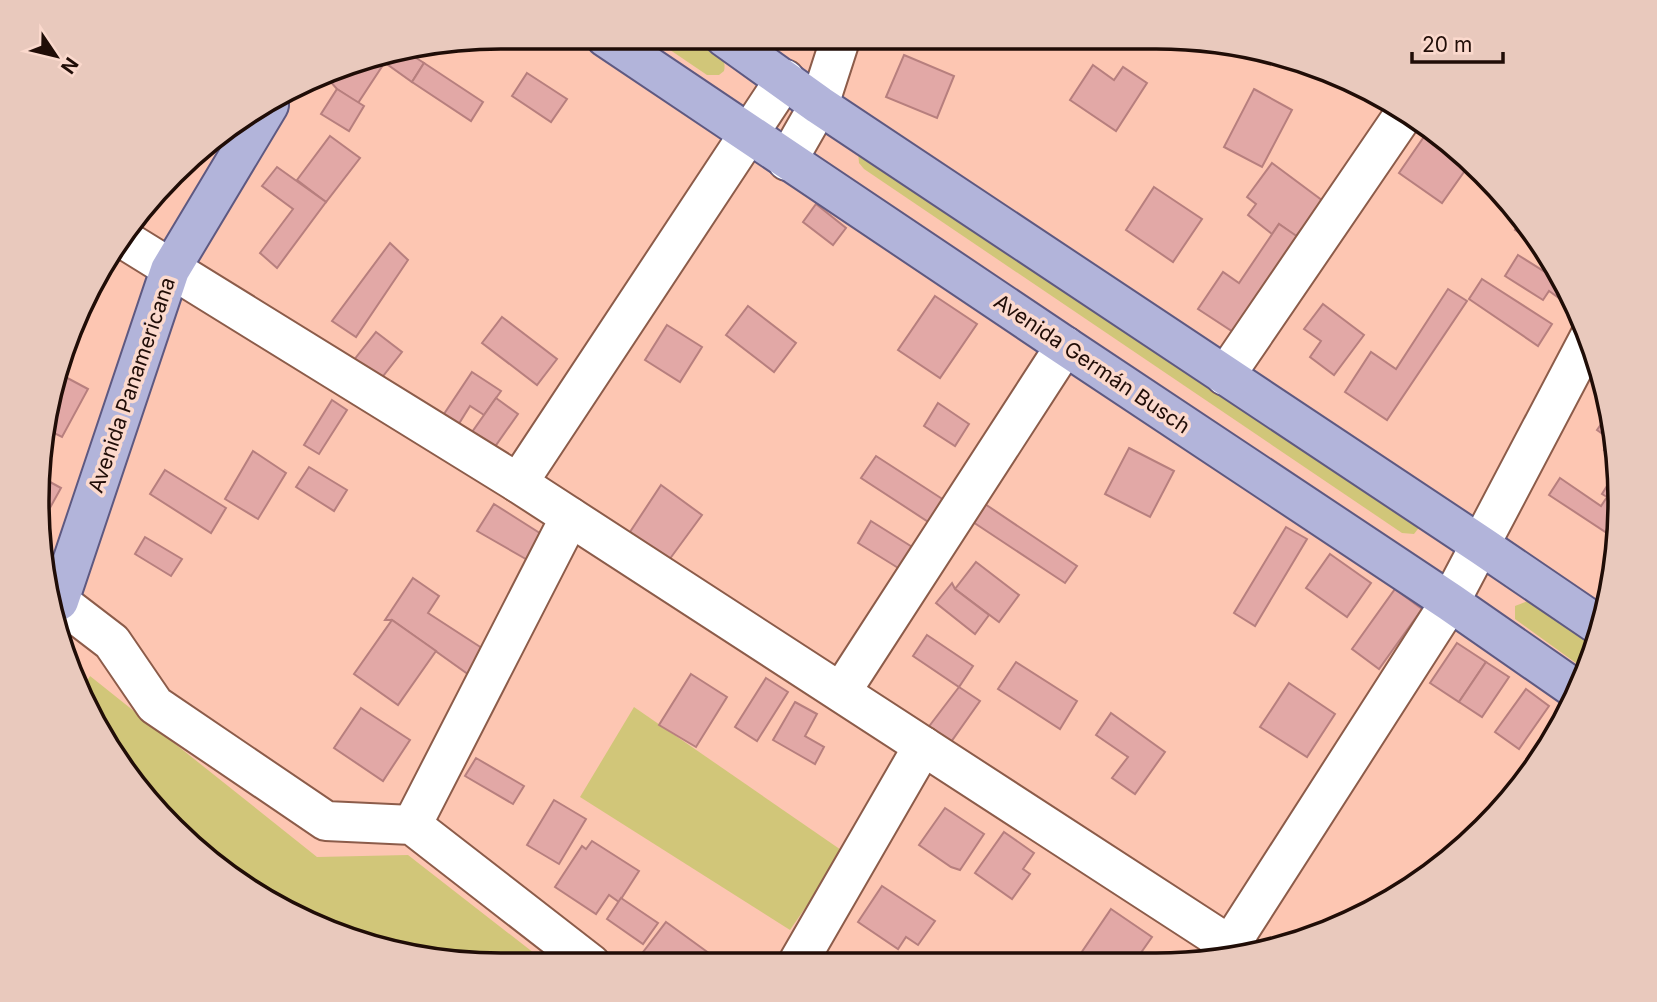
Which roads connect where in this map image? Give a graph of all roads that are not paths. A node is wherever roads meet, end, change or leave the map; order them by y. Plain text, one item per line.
1 (623, 49) edge
2 (741, 49) edge
3 (837, 49) edge
4 (785, 79) junction
5 (819, 105) junction
6 (262, 118) edge
7 (1400, 121) edge
8 (747, 134) junction
9 (787, 161) junction
10 (130, 243) edge
11 (170, 270) junction
12 (1065, 346) junction
13 (1582, 351) edge
14 (1225, 376) junction
15 (518, 483) junction
16 (570, 517) junction
17 (1482, 546) junction
18 (59, 594) edge
19 (1451, 602) junction
20 (62, 610) edge
21 (1592, 621) edge
22 (1569, 685) edge
23 (841, 692) junction
24 (923, 746) junction
25 (412, 825) junction
26 (1237, 945) edge
27 (1224, 947) edge
28 (577, 953) edge
29 (803, 953) edge

1 - 8 main road, Avenida Germán Busch
2 - 4 main road
3 - 5 street
4 - 5 main road
4 - 8 street
5 - 9 street
5 - 14 main road
6 - 11 main road, Avenida Panamericana
7 - 14 street
8 - 9 main road, Avenida Germán Busch
8 - 15 street
9 - 12 main road, Avenida Germán Busch
10 - 11 street
11 - 15 street
11 - 18 main road, Avenida Panamericana
12 - 19 main road, Avenida Germán Busch
12 - 23 street
13 - 17 street
14 - 17 main road
15 - 16 street
16 - 23 street
16 - 25 street
17 - 19 street
17 - 21 main road
19 - 22 main road, Avenida Germán Busch
19 - 26 street
20 - 25 street
23 - 24 street
24 - 27 street
24 - 29 street
25 - 28 street

